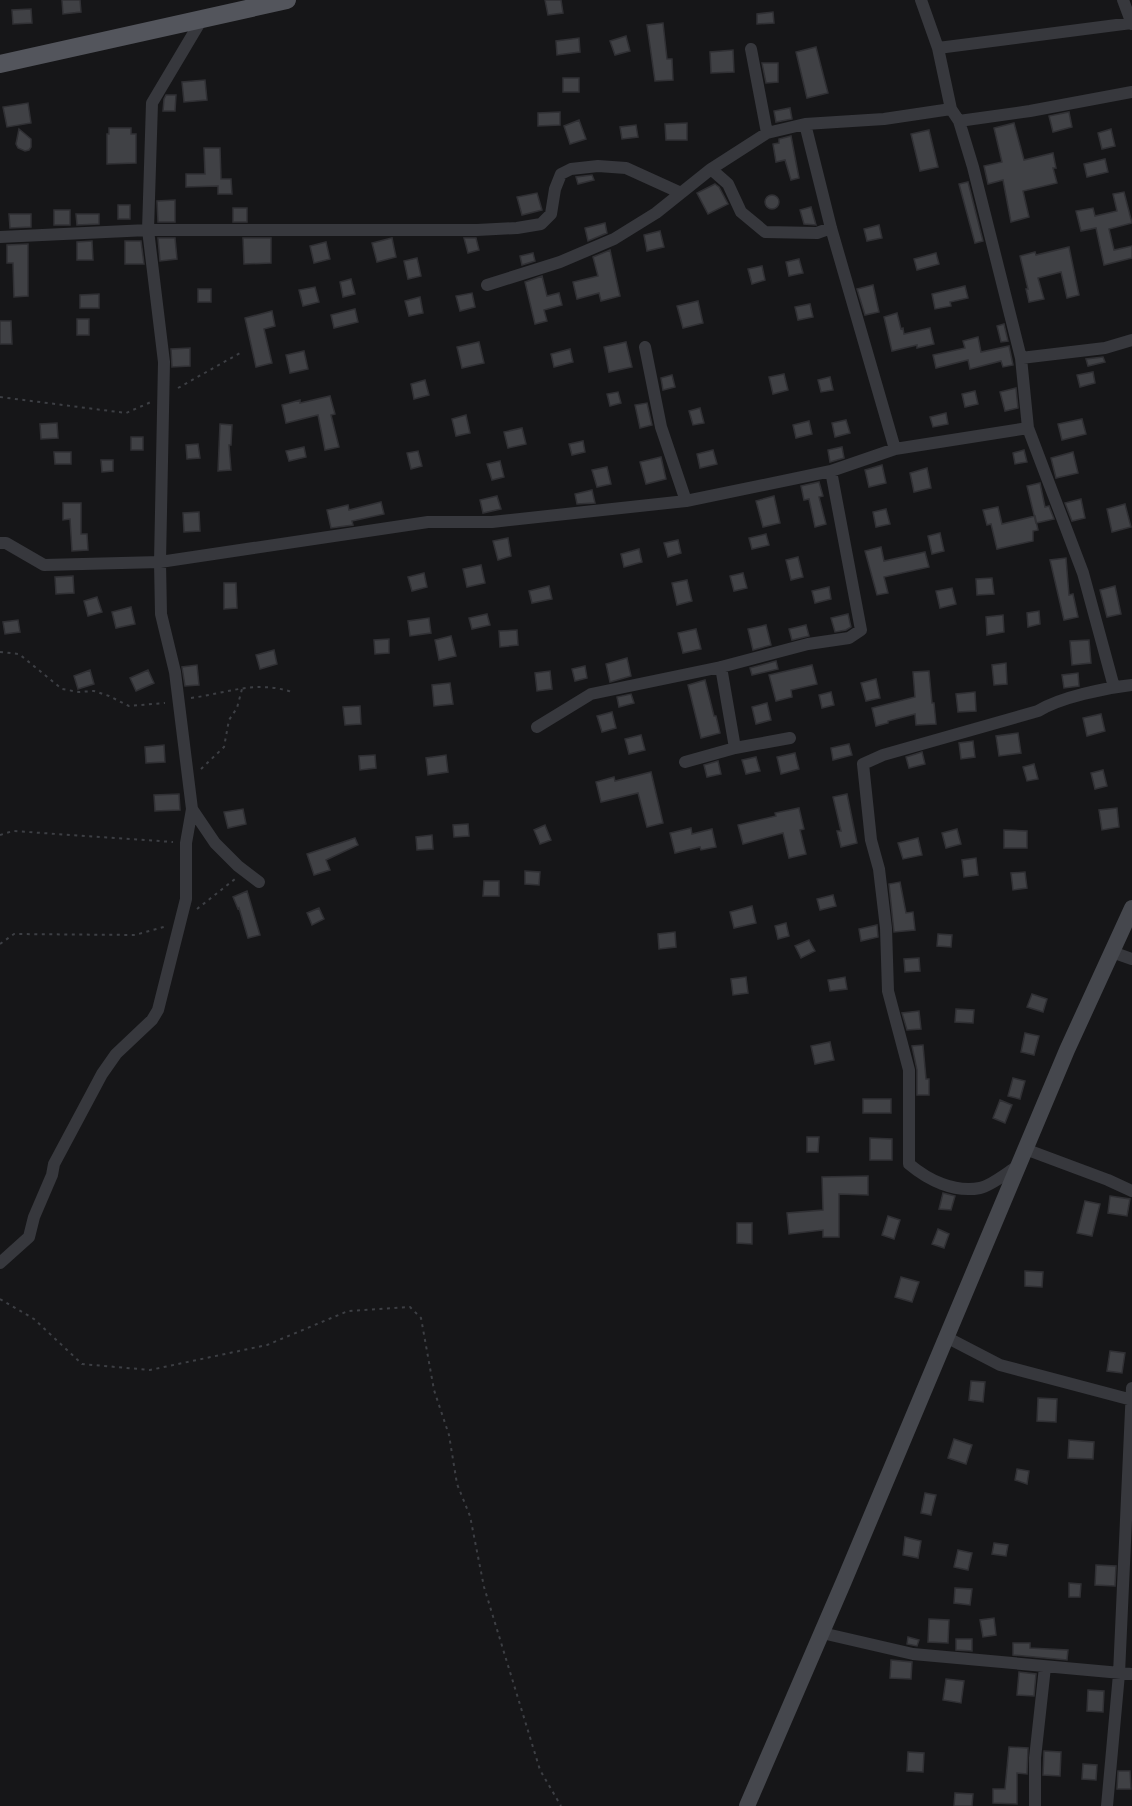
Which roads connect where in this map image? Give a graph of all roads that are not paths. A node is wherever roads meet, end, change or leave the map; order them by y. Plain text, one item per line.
1 (287, 0) edge
2 (921, 0) edge
3 (1123, 0) edge
4 (202, 19) junction
5 (1132, 24) edge
6 (938, 48) junction
7 (751, 49) dead end
8 (0, 64) edge
9 (1132, 92) edge
10 (951, 109) junction
11 (959, 121) junction
12 (805, 123) junction
13 (767, 133) junction
14 (711, 169) junction
15 (681, 193) junction
16 (831, 228) junction
17 (148, 230) junction
18 (0, 237) edge
19 (487, 285) dead end
20 (1132, 340) edge
21 (645, 347) dead end
22 (1021, 357) junction
23 (1028, 428) junction
24 (895, 448) junction
25 (831, 471) junction
26 (686, 501) junction
27 (0, 543) edge
28 (160, 562) junction
29 (721, 668) junction
30 (1132, 685) edge
31 (1114, 687) junction
32 (537, 727) dead end
33 (790, 738) dead end
34 (735, 748) junction
35 (684, 762) dead end
36 (192, 808) junction
37 (259, 882) dead end
38 (1132, 908) edge
39 (1112, 952) junction
40 (1132, 959) edge
41 (1025, 1149) junction
42 (1018, 1166) junction
43 (1132, 1191) edge
44 (0, 1263) edge
45 (946, 1337) junction
46 (1132, 1396) edge
47 (822, 1633) junction
48 (1045, 1667) junction
49 (1119, 1674) junction
50 (1132, 1674) edge
51 (747, 1806) edge
52 (1035, 1806) edge
53 (1107, 1806) edge

1 - 4 main road
2 - 6 street
3 - 5 street
4 - 8 main road
4 - 17 street
5 - 6 street
6 - 10 street
7 - 13 street
9 - 11 street
10 - 11 street
10 - 12 street
11 - 22 street
12 - 13 street
12 - 16 street
13 - 14 street
14 - 15 street
14 - 16 street
15 - 17 street
15 - 19 street
16 - 24 street
17 - 18 street
17 - 28 street
20 - 22 street
21 - 26 street
22 - 23 street
23 - 24 street
23 - 31 street
24 - 25 street
25 - 26 street
25 - 29 street
26 - 28 street
27 - 28 street
28 - 36 street
29 - 32 street
29 - 34 street
30 - 31 street
31 - 42 street
33 - 34 street
34 - 35 street
36 - 37 street
36 - 44 street
38 - 39 main road
39 - 40 street
39 - 41 main road
41 - 42 main road
41 - 43 street
42 - 45 main road
45 - 46 street
45 - 47 main road
46 - 49 street
47 - 48 street
47 - 51 main road
48 - 49 street
48 - 52 street
49 - 50 street
49 - 53 street

